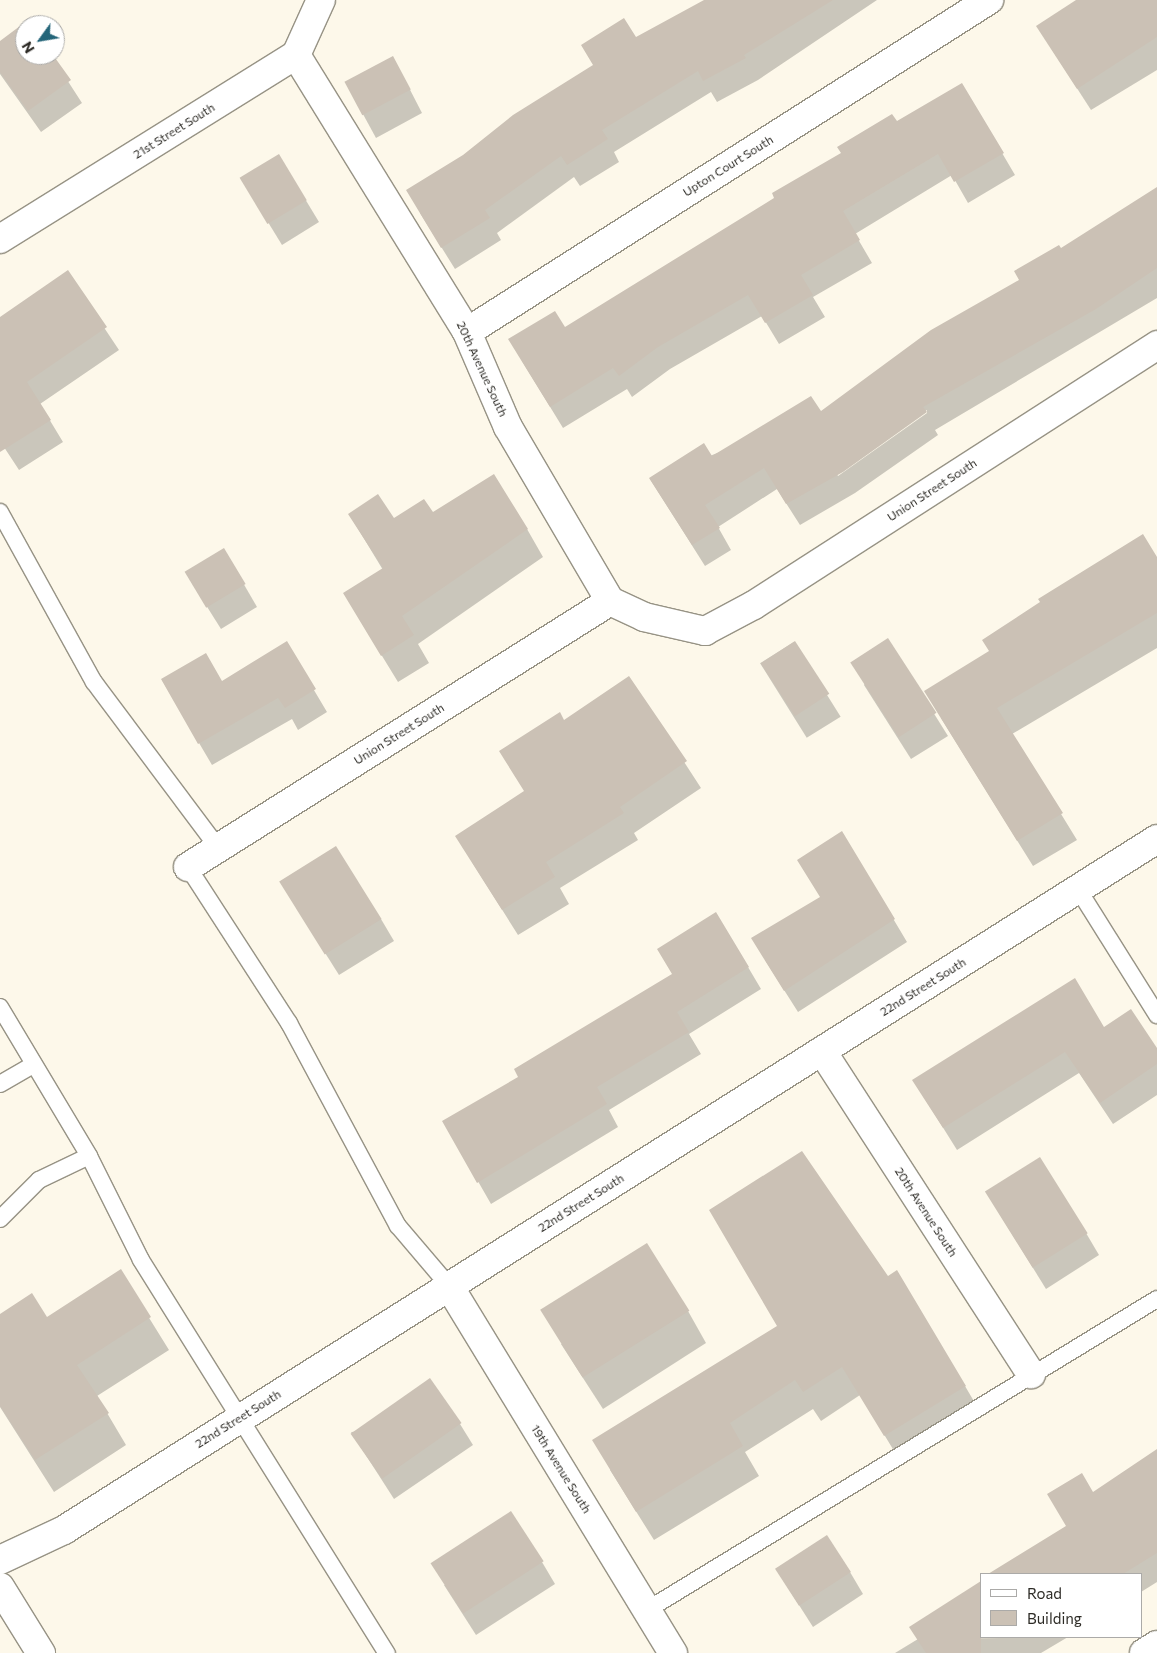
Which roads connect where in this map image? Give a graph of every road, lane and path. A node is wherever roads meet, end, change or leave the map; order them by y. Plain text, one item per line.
1 (321, 0) edge
2 (989, 0) edge
3 (296, 55) junction
4 (0, 239) edge
5 (467, 332) junction
6 (1157, 345) edge
7 (0, 512) edge
8 (610, 601) junction
9 (1157, 839) edge
10 (218, 848) junction
11 (188, 867) joint
12 (1078, 889) junction
13 (0, 1007) edge
14 (1157, 1015) edge
15 (822, 1051) junction
16 (34, 1064) junction
17 (0, 1084) edge
18 (89, 1156) junction
19 (0, 1219) edge
20 (449, 1286) junction
21 (1157, 1299) edge
22 (1030, 1374) junction
23 (239, 1419) junction
24 (0, 1560) edge
25 (0, 1587) edge
26 (647, 1610) junction
27 (1157, 1645) edge
28 (41, 1653) edge
29 (387, 1653) edge
30 (673, 1653) edge
31 (1144, 1653) edge

1 - 3 street
2 - 5 street, Upton Court South
3 - 4 street, 21st Street South
3 - 5 street, 20th Avenue South
5 - 8 street, 20th Avenue South
6 - 8 street, Union Street South
7 - 10 lane
8 - 10 street, Union Street South
9 - 12 street, 22nd Street South
10 - 11 street, Union Street South
11 - 20 lane
12 - 14 lane
12 - 15 street, 22nd Street South
13 - 16 lane
15 - 20 street, 22nd Street South
15 - 22 street, 20th Avenue South
16 - 17 lane
16 - 18 lane
18 - 19 lane
18 - 23 lane
20 - 23 street, 22nd Street South
20 - 26 street, 19th Avenue South
21 - 22 lane
22 - 26 lane
23 - 24 street, 22nd Street South
23 - 29 lane
25 - 28 street
26 - 30 street, 19th Avenue South
27 - 31 street

